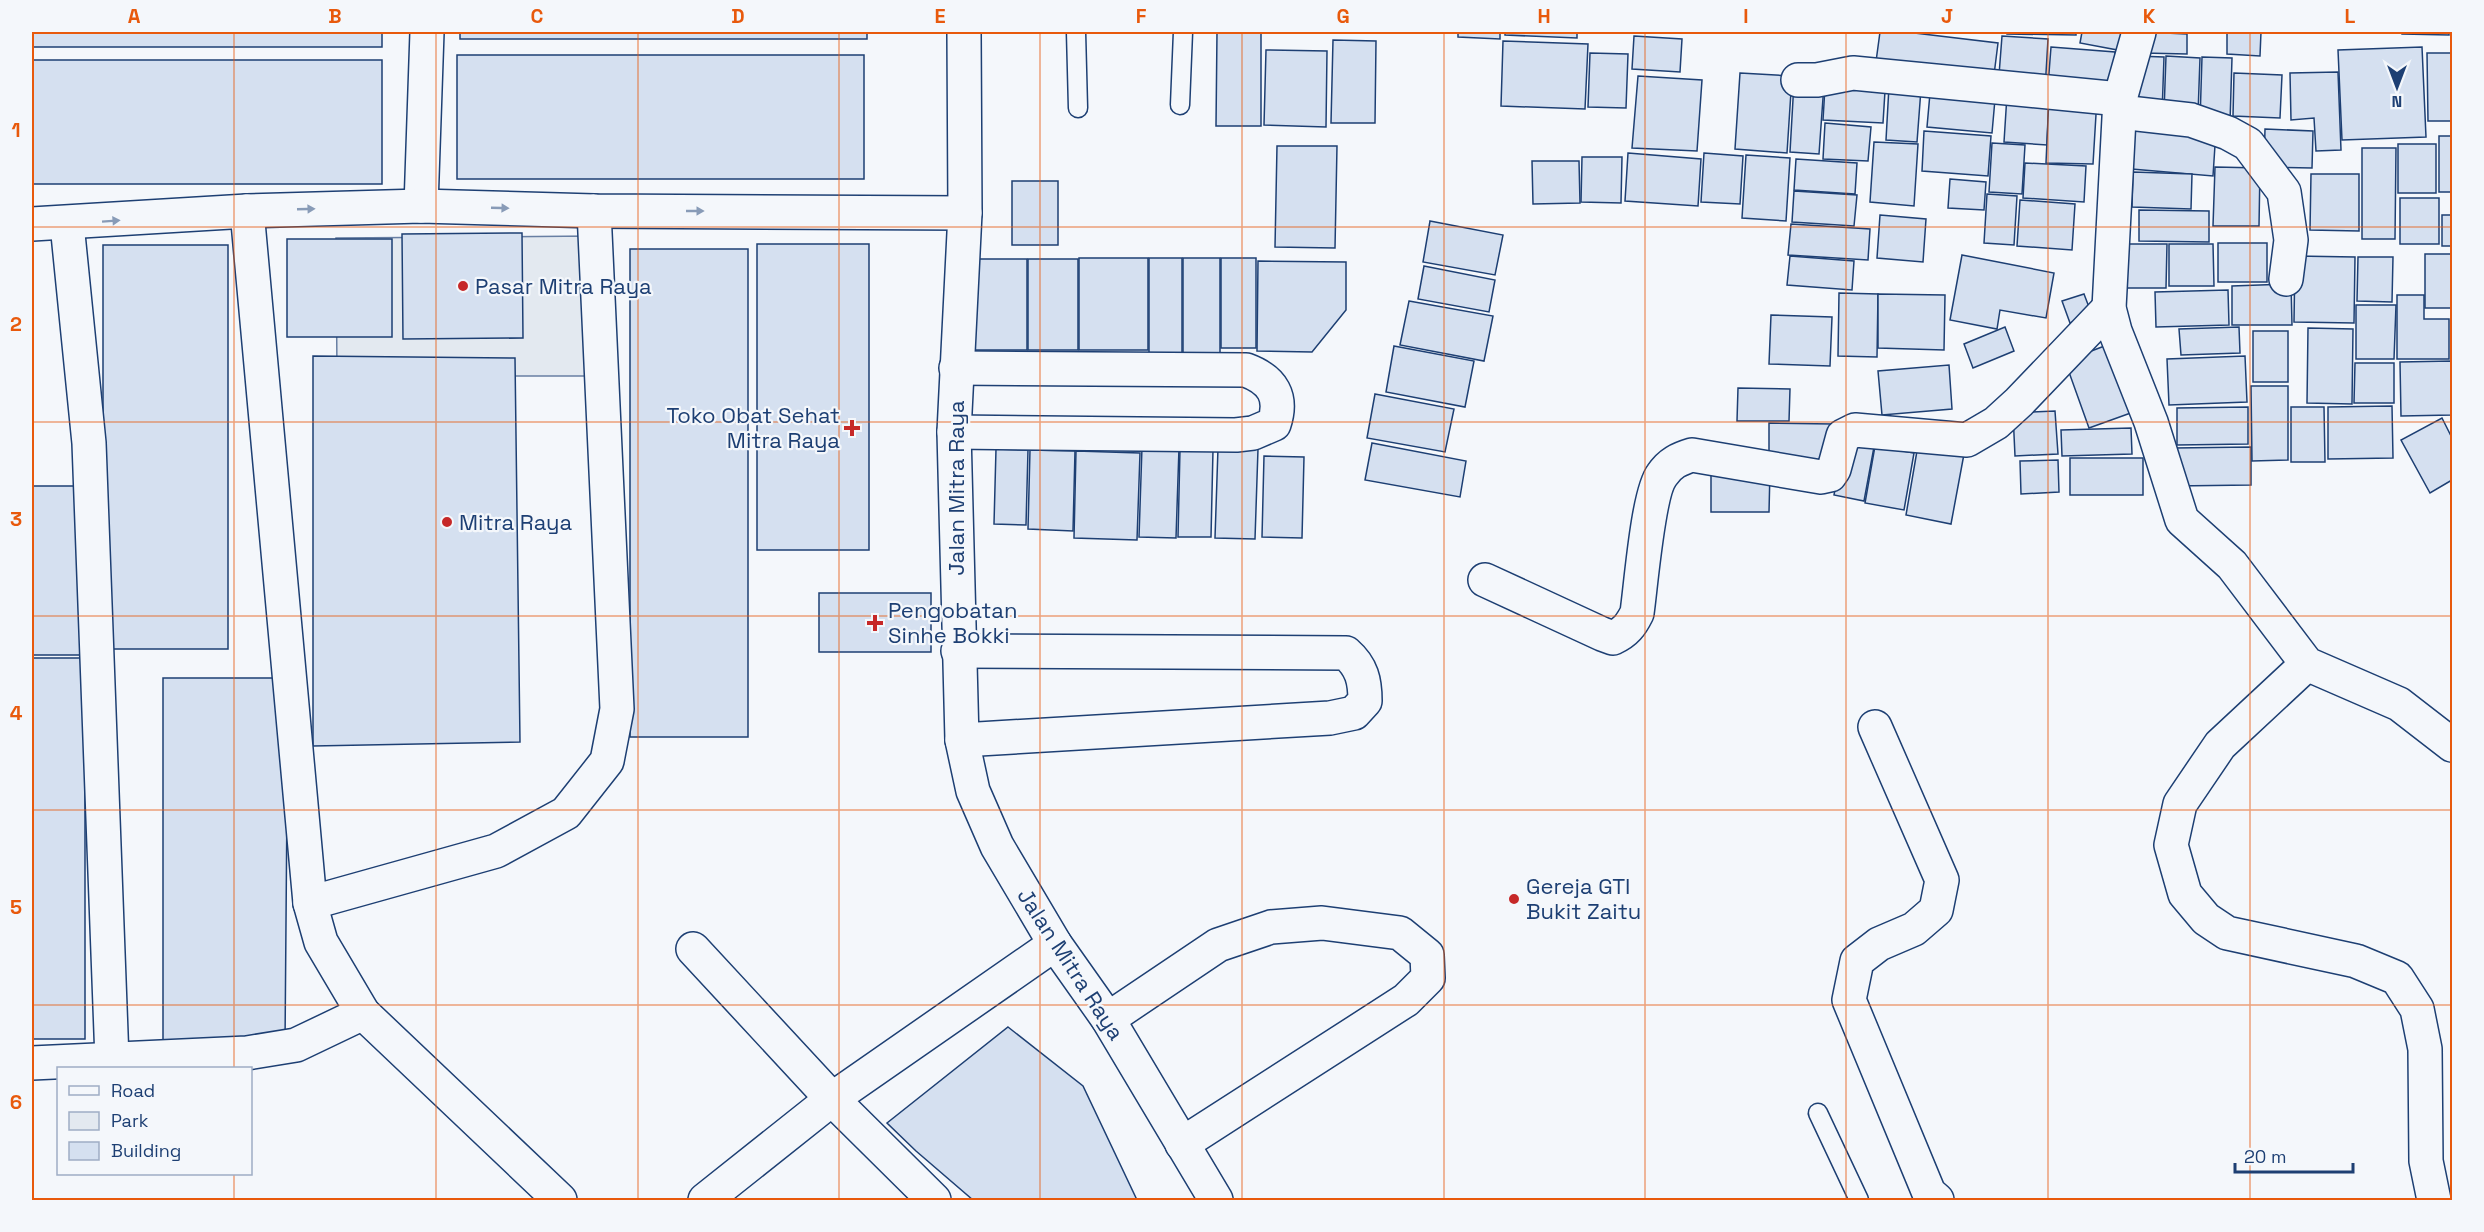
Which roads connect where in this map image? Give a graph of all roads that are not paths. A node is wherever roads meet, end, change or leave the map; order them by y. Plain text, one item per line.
1 (427, 32) edge
2 (964, 32) edge
3 (1076, 32) edge
4 (1183, 32) edge
5 (2139, 32) edge
6 (1798, 80) dead end
7 (1180, 105) dead end
8 (2120, 106) junction
9 (1078, 108) dead end
10 (421, 206) junction
11 (247, 211) junction
12 (594, 211) junction
13 (965, 213) junction
14 (32, 224) edge
15 (67, 224) junction
16 (2286, 279) dead end
17 (2109, 309) junction
18 (956, 368) junction
19 (954, 432) junction
20 (1485, 580) dead end
21 (958, 651) junction
22 (2307, 664) junction
23 (1875, 727) dead end
24 (962, 740) junction
25 (2452, 745) edge
26 (310, 903) junction
27 (1055, 944) junction
28 (693, 949) dead end
29 (363, 1013) junction
30 (1108, 1019) junction
31 (111, 1060) junction
32 (32, 1063) edge
33 (832, 1100) junction
34 (1818, 1113) dead end
35 (1182, 1144) junction
36 (560, 1200) edge
37 (705, 1200) edge
38 (934, 1200) edge
39 (1216, 1200) edge
40 (1859, 1200) edge
41 (1937, 1200) edge
42 (2434, 1200) edge

1 - 10 street
2 - 13 street, Jalan Mitra Raya
3 - 9 lane
4 - 7 lane
5 - 8 street
6 - 8 street
8 - 16 street
8 - 17 street
11 -> 10 street
10 -> 12 street
15 -> 11 street
11 - 26 street
12 -> 13 street
12 - 26 street
13 - 18 street, Jalan Mitra Raya
14 - 15 street
15 - 31 street
17 - 20 street
17 - 22 street
18 - 19 street, Jalan Mitra Raya
18 - 19 street
19 - 21 street, Jalan Mitra Raya
21 - 24 street, Jalan Mitra Raya
21 - 24 street
22 - 25 street
22 - 42 street
23 - 41 street
24 - 27 street, Jalan Mitra Raya
26 - 29 street
27 - 30 street, Jalan Mitra Raya
27 - 33 street
28 - 33 street
29 - 31 street
29 - 36 street
30 - 35 street, Jalan Mitra Raya
30 - 35 street
31 - 32 street
33 - 37 street
33 - 38 street
34 - 40 lane
35 - 39 street, Jalan Mitra Raya

